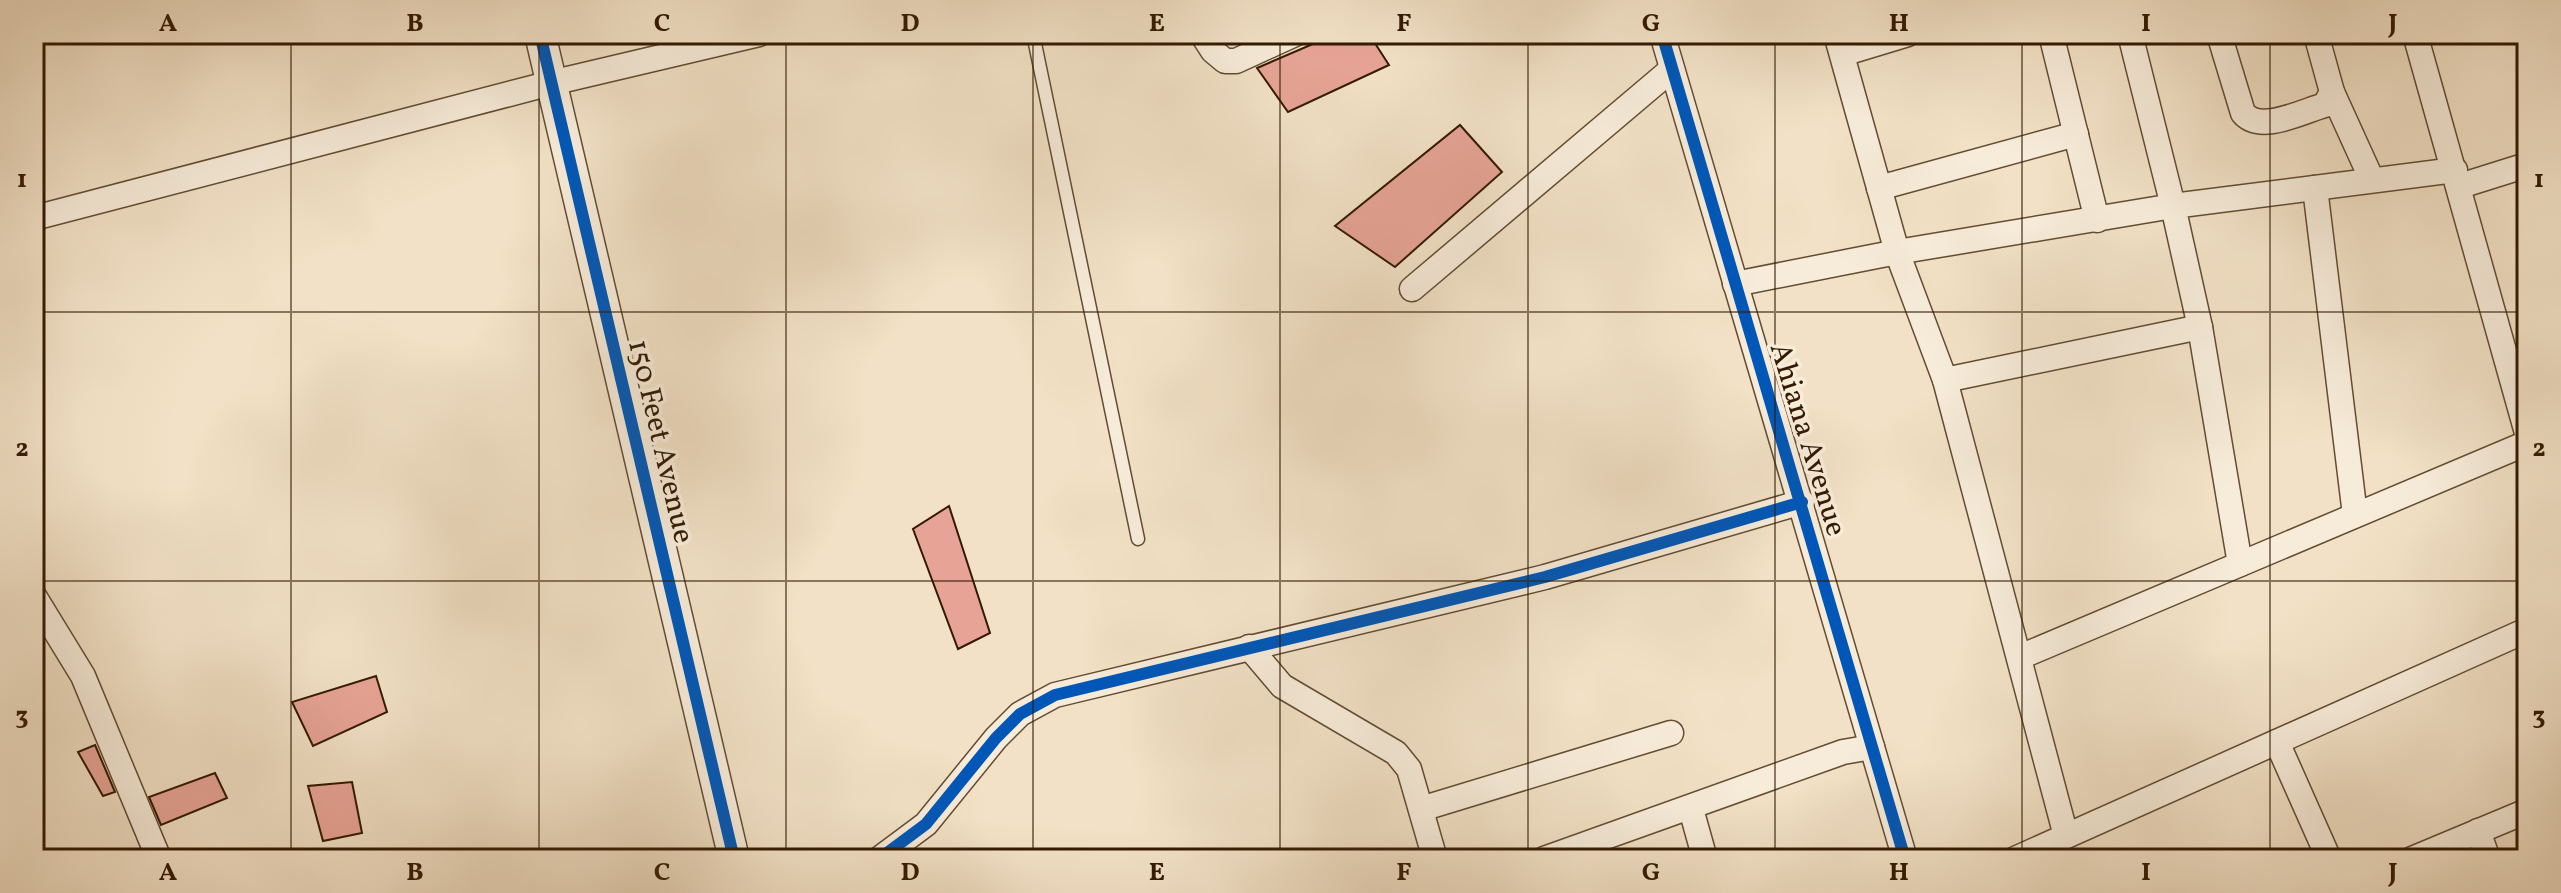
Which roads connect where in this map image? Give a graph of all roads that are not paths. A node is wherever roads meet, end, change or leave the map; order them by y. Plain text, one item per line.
1 (540, 34) edge
2 (759, 34) edge
3 (1033, 34) edge
4 (1202, 34) edge
5 (1295, 34) edge
6 (1662, 34) edge
7 (1908, 34) edge
8 (2051, 34) edge
9 (2130, 34) edge
10 (2219, 34) edge
11 (2316, 34) edge
12 (2415, 34) edge
13 (1839, 44) edge
14 (1672, 69) junction
15 (551, 83) junction
16 (2332, 92) junction
17 (2076, 134) junction
18 (2527, 165) edge
19 (2457, 178) junction
20 (2372, 180) junction
21 (1879, 188) junction
22 (2315, 188) junction
23 (2173, 206) junction
24 (34, 218) edge
25 (2097, 220) junction
26 (1897, 252) junction
27 (1735, 284) junction
28 (1412, 289) dead end
29 (2200, 327) junction
30 (1945, 380) junction
31 (2527, 433) edge
32 (2527, 443) edge
33 (1802, 502) junction
34 (2355, 515) junction
35 (1138, 539) dead end
36 (2240, 564) junction
37 (34, 596) edge
38 (2527, 630) edge
39 (1249, 647) junction
40 (2020, 657) junction
41 (1671, 733) dead end
42 (2277, 742) junction
43 (1872, 747) junction
44 (1421, 809) junction
45 (1691, 809) junction
46 (2523, 820) edge
47 (2478, 831) junction
48 (2066, 836) junction
49 (159, 859) edge
50 (734, 859) edge
51 (879, 859) edge
52 (1435, 859) edge
53 (1544, 859) edge
54 (1705, 859) edge
55 (1905, 859) edge
56 (2015, 859) edge
57 (2329, 859) edge
58 (2412, 859) edge
59 (2488, 859) edge

1 - 15 street, 150 Feet Avenue
2 - 15 street
3 - 35 lane
4 - 5 street
6 - 14 street, Ahiana Avenue
7 - 13 street
8 - 17 street
9 - 23 street
10 - 16 street
11 - 16 street
12 - 19 street
13 - 21 street
14 - 27 street, Ahiana Avenue
14 - 28 street
15 - 24 street
15 - 50 street, 150 Feet Avenue
16 - 20 street
17 - 21 street
17 - 25 street
18 - 19 street
19 - 20 street
19 - 31 street
20 - 22 street
21 - 26 street
22 - 23 street
22 - 34 street
23 - 25 street
23 - 29 street
25 - 26 street
26 - 27 street
26 - 30 street
27 - 33 street, Ahiana Avenue
29 - 30 street
29 - 36 street
30 - 40 street
32 - 34 street
33 - 39 street
33 - 43 street, Ahiana Avenue
34 - 36 street
36 - 40 street
37 - 49 street
38 - 42 street
39 - 44 street
39 - 51 street
40 - 48 street
41 - 44 street
42 - 48 street
42 - 57 street
43 - 45 street
43 - 55 street, Ahiana Avenue
44 - 52 street
45 - 53 street
45 - 54 street
46 - 47 street
47 - 58 street
47 - 59 street
48 - 56 street

